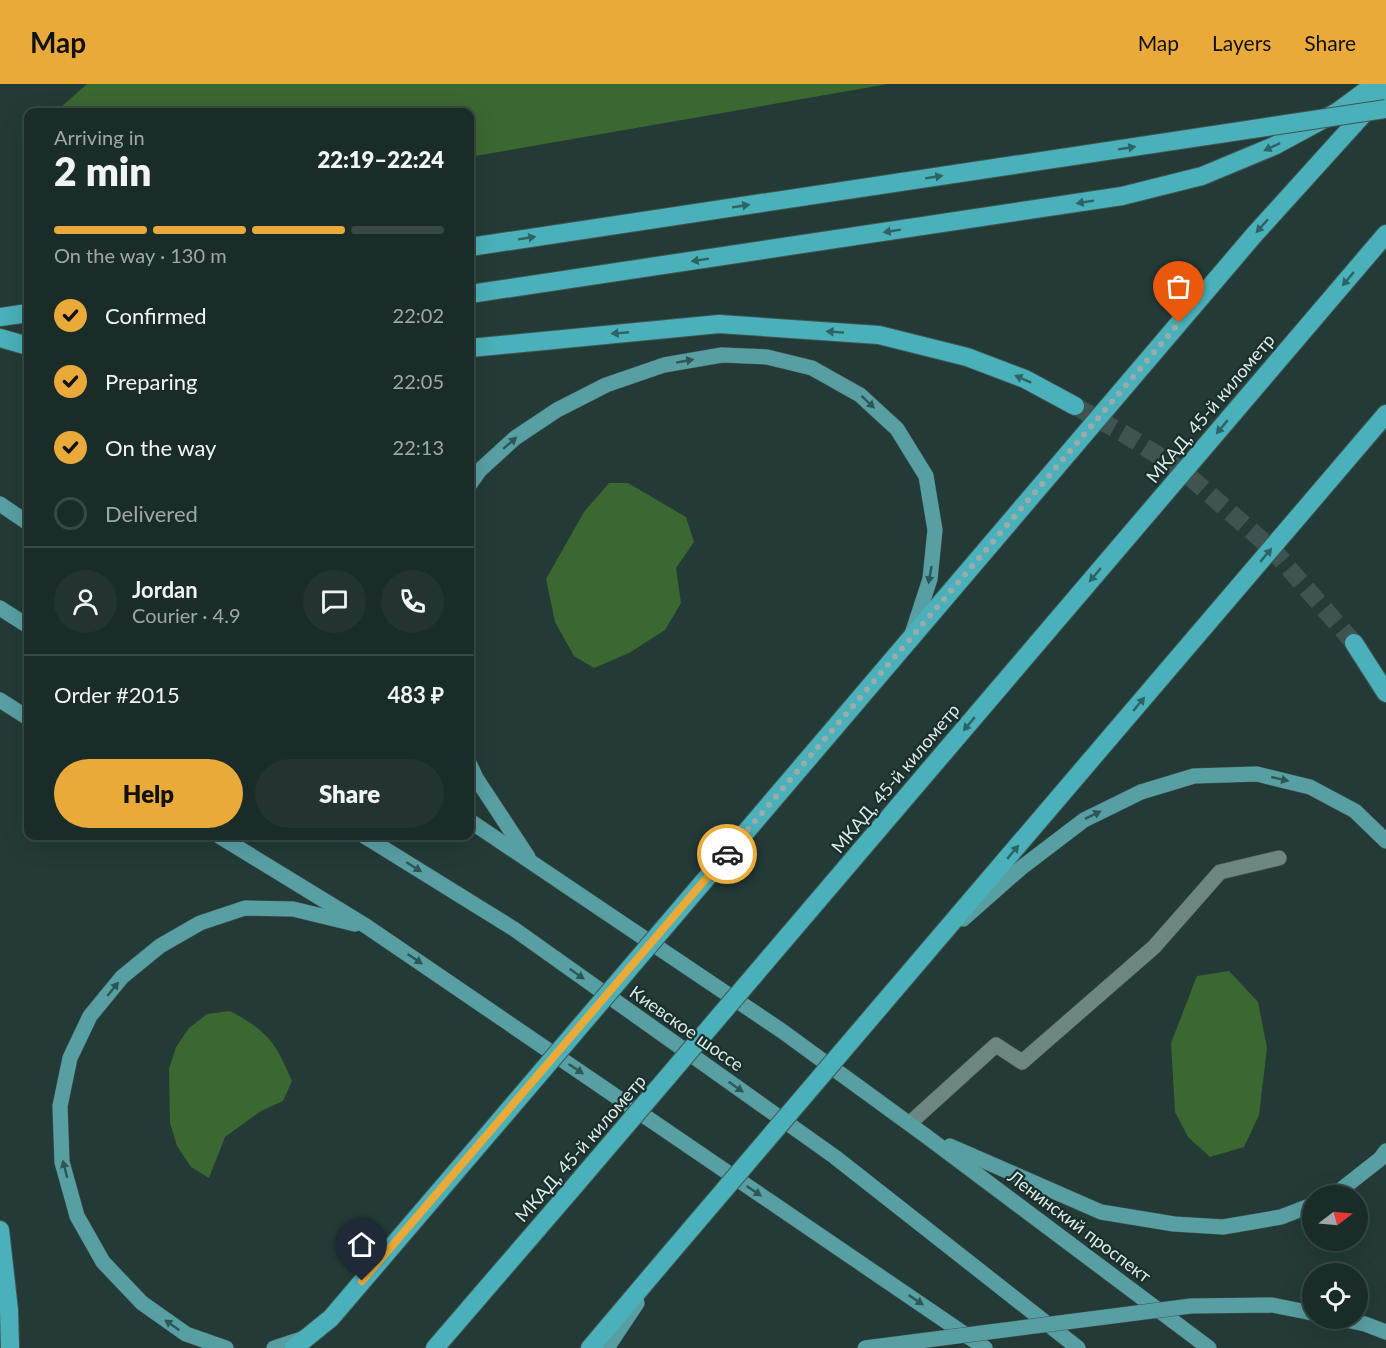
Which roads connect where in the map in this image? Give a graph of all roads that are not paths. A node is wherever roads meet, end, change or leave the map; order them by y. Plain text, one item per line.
1 (1375, 84) edge
2 (1386, 89) edge
3 (1386, 109) edge
4 (1386, 234) edge
5 (474, 246) edge
6 (474, 293) edge
7 (24, 314) edge
8 (0, 318) edge
9 (0, 338) edge
10 (24, 340) edge
11 (24, 345) edge
12 (474, 348) edge
13 (1075, 406) tunnel mouth
14 (1386, 414) edge
15 (474, 478) edge
16 (0, 504) edge
17 (24, 520) edge
18 (0, 608) edge
19 (24, 623) edge
20 (910, 639) junction
21 (1354, 643) tunnel mouth
22 (1386, 693) edge
23 (0, 700) edge
24 (24, 715) edge
25 (474, 774) edge
26 (474, 824) edge
27 (226, 840) edge
28 (370, 840) edge
29 (1386, 841) edge
30 (1279, 858) dead end
31 (533, 864) junction
32 (366, 926) junction
33 (930, 949) junction
34 (909, 1124) junction
35 (926, 1136) junction
36 (1386, 1151) edge
37 (1347, 1185) edge
38 (1302, 1208) edge
39 (0, 1230) edge
40 (665, 1260) junction
41 (1302, 1311) edge
42 (1368, 1325) edge
43 (1386, 1332) edge
44 (300, 1343) edge
45 (10, 1348) edge
46 (226, 1348) edge
47 (274, 1348) edge
48 (435, 1348) edge
49 (590, 1348) edge
50 (607, 1348) edge
51 (865, 1348) edge
52 (985, 1348) edge
53 (1078, 1348) edge
54 (1209, 1348) edge

1 -> 6 highway
2 -> 20 highway
5 -> 3 highway, bridge
4 -> 48 highway, МКАД, 45-й километр, bridge
7 - 8 highway
9 - 10 highway
9 - 11 highway
13 -> 12 highway
33 -> 14 highway
15 -> 20 main road
16 - 17 main road
18 - 19 main road
20 - 44 highway, bridge
21 - 22 highway
23 - 24 main road
25 - 31 main road
26 - 31 main road
27 - 32 main road
28 -> 53 main road, Киевское шоссе
33 -> 29 main road
30 - 34 lane
31 - 34 main road
46 -> 32 main road
32 -> 52 main road
33 - 40 highway, bridge
34 - 35 main road
35 - 38 main road
35 - 54 main road, Ленинский проспект
36 - 37 main road
39 - 45 highway
40 - 49 highway
40 - 50 main road
41 - 51 main road, bridge
42 - 43 main road
44 - 47 main road

